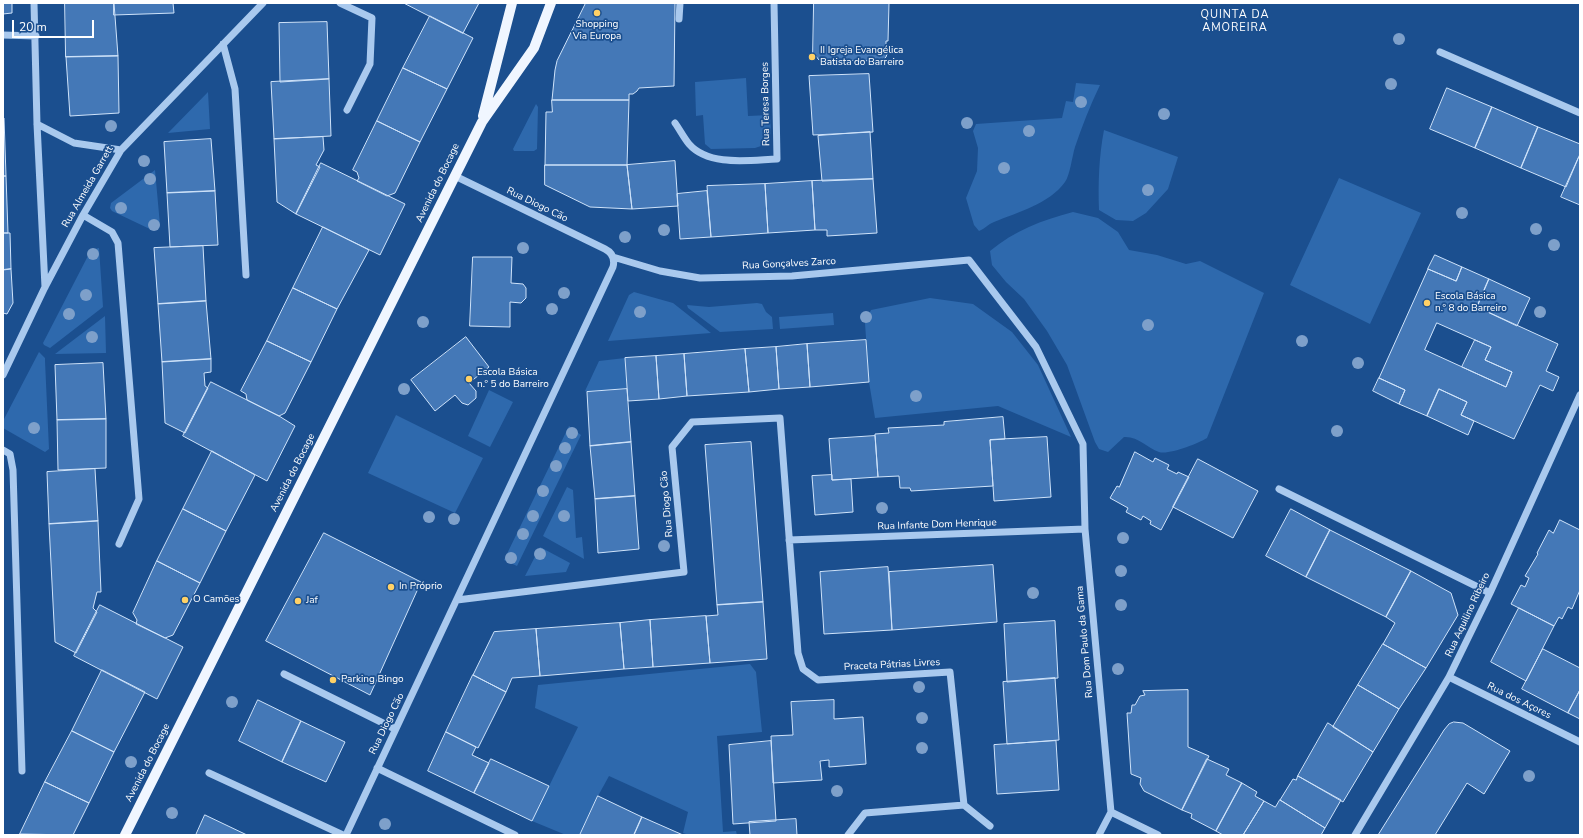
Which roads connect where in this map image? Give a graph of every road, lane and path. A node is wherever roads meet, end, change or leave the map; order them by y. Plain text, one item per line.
1 (34, 3) edge
2 (263, 3) edge
3 (340, 3) edge
4 (512, 3) edge
5 (551, 3) edge
6 (680, 3) edge
7 (774, 3) edge
8 (679, 19) dead end
9 (3, 35) edge
10 (36, 36) junction
11 (223, 44) junction
12 (1440, 52) dead end
13 (347, 110) dead end
14 (1580, 113) edge
15 (482, 122) junction
16 (675, 123) dead end
17 (38, 124) junction
18 (121, 150) junction
19 (455, 176) junction
20 (83, 215) junction
21 (613, 257) junction
22 (246, 275) dead end
23 (45, 287) junction
24 (3, 374) edge
25 (1580, 395) edge
26 (1083, 444) joint
27 (3, 450) edge
28 (1279, 489) dead end
29 (1085, 529) junction
30 (789, 540) junction
31 (119, 544) dead end
32 (1490, 593) junction
33 (456, 600) junction
34 (284, 674) dead end
35 (1449, 677) junction
36 (396, 729) junction
37 (1580, 742) edge
38 (377, 768) junction
39 (22, 771) dead end
40 (209, 773) dead end
41 (964, 806) junction
42 (1111, 812) junction
43 (990, 826) dead end
44 (125, 835) edge
45 (344, 835) edge
46 (515, 835) edge
47 (848, 835) edge
48 (1099, 835) edge
49 (1158, 835) edge
50 (1355, 835) edge

1 - 10 street
2 - 11 street, Rua Almeida Garrett
3 - 13 street
4 - 15 main road, Avenida do Bocage
5 - 15 main road, Avenida do Bocage
6 - 8 street
7 - 16 street, Rua Teresa Borges
9 - 10 street
10 - 17 street
11 - 18 street, Rua Almeida Garrett
11 - 22 street
12 - 14 street
15 - 19 main road, Avenida do Bocage
17 - 18 street
17 - 23 street
18 - 20 street, Rua Almeida Garrett
19 - 21 street, Rua Diogo Cão
19 - 44 main road, Avenida do Bocage
20 - 23 street, Rua Almeida Garrett
20 - 31 street
21 - 26 street, Rua Gonçalves Zarco
21 - 33 street, Rua Diogo Cão
23 - 24 street, Rua Almeida Garrett
25 - 32 street, Rua Aquilino Ribeiro
26 - 29 street, Rua Dom Paulo da Gama
27 - 39 street
28 - 32 street
29 - 30 street, Rua Infante Dom Henrique
29 - 42 street, Rua Dom Paulo da Gama
30 - 33 street, Rua Diogo Cão
30 - 41 street, Praceta Pátrias Livres
32 - 35 street, Rua Aquilino Ribeiro
33 - 36 street, Rua Diogo Cão
34 - 36 street
35 - 37 street, Rua dos Açores
35 - 50 street, Rua Aquilino Ribeiro
36 - 38 street, Rua Diogo Cão
38 - 45 street, Rua Diogo Cão
38 - 46 street
40 - 45 street, Rua Diogo Cão
41 - 43 street
41 - 47 street
42 - 48 street
42 - 49 street

